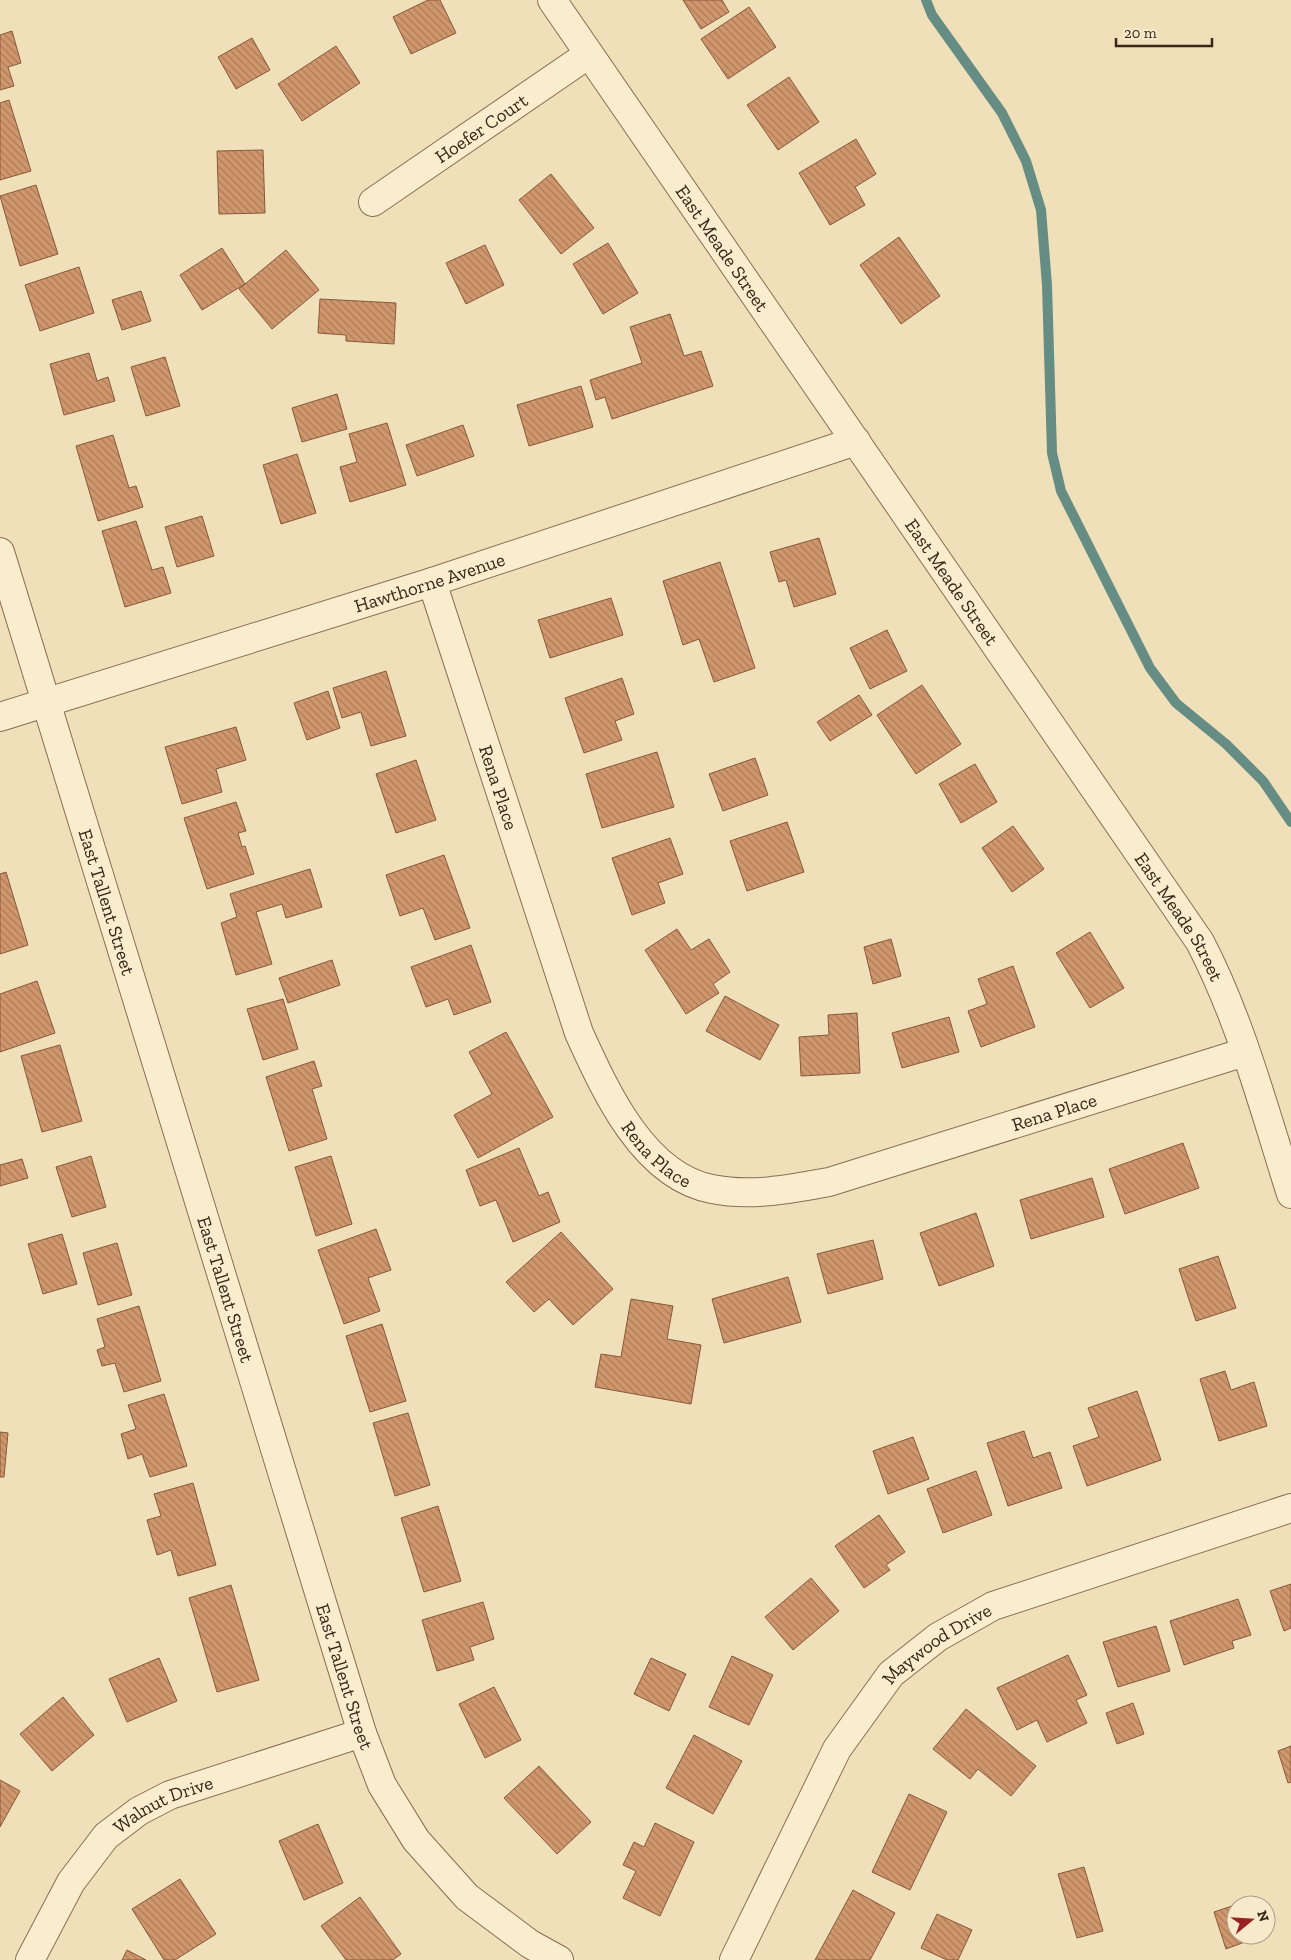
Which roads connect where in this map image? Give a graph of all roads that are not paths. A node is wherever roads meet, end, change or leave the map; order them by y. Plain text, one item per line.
1 (552, 0) edge
2 (589, 54) junction
3 (372, 202) dead end
4 (856, 440) junction
5 (0, 552) edge
6 (432, 582) junction
7 (46, 703) junction
8 (0, 717) edge
9 (1245, 1052) junction
10 (1291, 1194) edge
11 (1291, 1508) edge
12 (362, 1733) junction
13 (30, 1960) edge
14 (559, 1960) edge
15 (734, 1960) edge

1 - 2 street, East Meade Street
2 - 3 street, Hoefer Court
2 - 4 street, East Meade Street
4 - 6 street, Hawthorne Avenue
4 - 9 street, East Meade Street
5 - 7 street, East Tallent Street
6 - 7 street, Hawthorne Avenue
6 - 9 street, Rena Place
7 - 8 street, Hawthorne Avenue
7 - 12 street, East Tallent Street
9 - 10 street, East Meade Street
11 - 15 street, Maywood Drive
12 - 13 street, Walnut Drive
12 - 14 street, East Tallent Street

